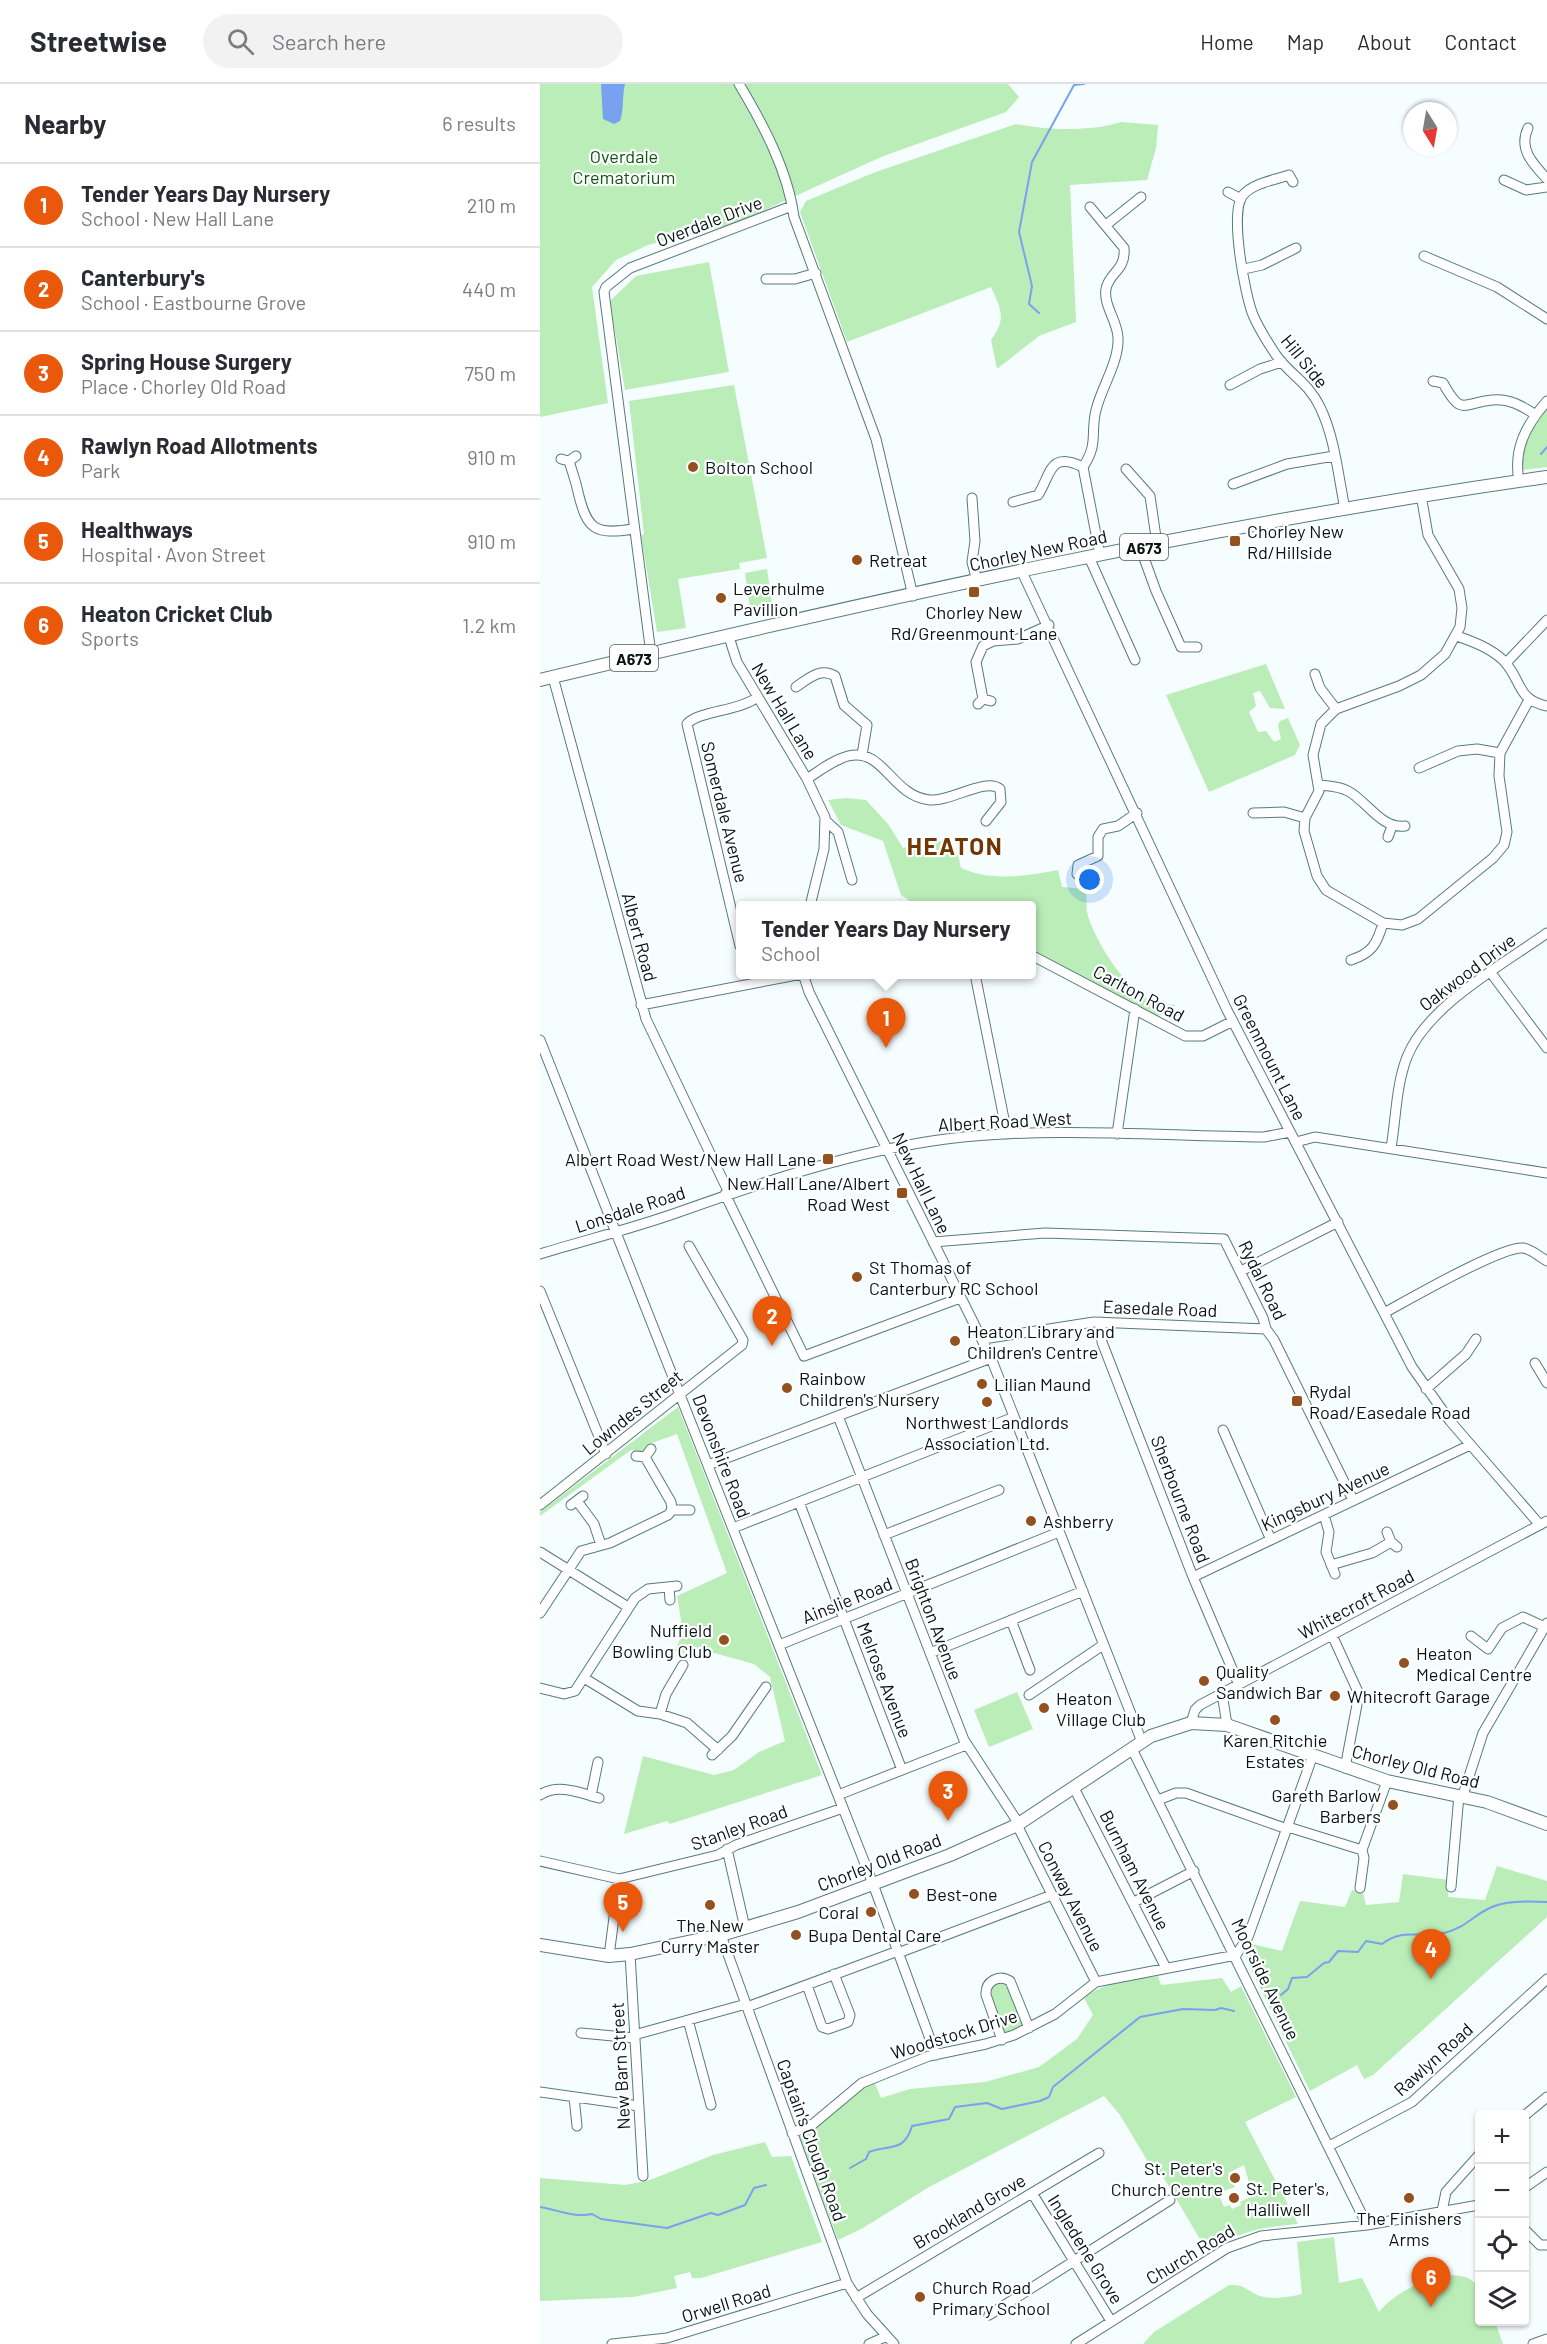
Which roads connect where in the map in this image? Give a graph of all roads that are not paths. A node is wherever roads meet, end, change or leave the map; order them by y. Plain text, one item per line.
1 (739, 84) edge
2 (1528, 128) dead end
3 (1547, 179) edge
4 (1293, 182) dead end
5 (1504, 182) dead end
6 (1547, 187) edge
7 (1228, 192) dead end
8 (1141, 197) dead end
9 (1240, 199) junction
10 (792, 206) junction
11 (1090, 207) dead end
12 (1106, 225) junction
13 (1295, 248) dead end
14 (1424, 256) dead end
15 (1244, 269) junction
16 (816, 273) junction
17 (766, 279) dead end
18 (1547, 319) edge
19 (1282, 362) junction
20 (1440, 380) dead end
21 (1230, 385) dead end
22 (1547, 401) edge
23 (1536, 415) junction
24 (1334, 456) junction
25 (569, 458) dead end
26 (1083, 467) junction
27 (1126, 469) dead end
28 (1547, 477) edge
29 (1519, 481) junction
30 (1232, 482) dead end
31 (1421, 495) junction
32 (972, 498) dead end
33 (1013, 502) dead end
34 (1344, 509) junction
35 (633, 529) junction
36 (1157, 544) junction
37 (1140, 547) junction
38 (1095, 556) junction
39 (1022, 572) junction
40 (977, 581) junction
41 (913, 596) junction
42 (1546, 617) edge
43 (1049, 625) junction
44 (1457, 636) junction
45 (729, 637) junction
46 (1197, 647) dead end
47 (651, 654) junction
48 (1135, 660) dead end
49 (1506, 663) junction
50 (1315, 674) dead end
51 (553, 677) junction
52 (540, 680) edge
53 (796, 687) dead end
54 (756, 698) junction
55 (1529, 700) junction
56 (984, 701) dead end
57 (1547, 706) edge
58 (1336, 709) junction
59 (1500, 753) junction
60 (862, 755) junction
61 (1419, 768) dead end
62 (807, 779) junction
63 (1320, 785) junction
64 (1137, 813) junction
65 (1253, 813) dead end
66 (1305, 818) junction
67 (825, 820) junction
68 (986, 821) dead end
69 (1392, 826) junction
70 (1405, 826) dead end
71 (1388, 837) dead end
72 (1077, 874) dead end
73 (852, 880) dead end
74 (811, 901) edge
75 (1383, 923) junction
76 (736, 925) edge
77 (1547, 933) edge
78 (1036, 957) edge
79 (1352, 960) dead end
80 (1491, 973) junction
81 (749, 979) edge
82 (804, 979) edge
83 (976, 979) edge
84 (641, 1005) junction
85 (1134, 1009) junction
86 (1233, 1021) junction
87 (540, 1040) edge
88 (1547, 1047) edge
89 (1290, 1132) junction
90 (1007, 1134) junction
91 (1117, 1134) junction
92 (1296, 1142) junction
93 (1391, 1148) junction
94 (887, 1150) junction
95 (1547, 1173) edge
96 (727, 1194) junction
97 (1338, 1222) junction
98 (616, 1231) junction
99 (933, 1242) junction
100 (689, 1246) dead end
101 (540, 1254) edge
102 (1547, 1261) edge
103 (1241, 1271) junction
104 (540, 1291) edge
105 (960, 1298) junction
106 (1384, 1313) junction
107 (1101, 1322) junction
108 (1266, 1329) junction
109 (982, 1339) junction
110 (1476, 1339) dead end
111 (991, 1358) junction
112 (1535, 1363) dead end
113 (1547, 1383) edge
114 (1426, 1389) junction
115 (680, 1394) junction
116 (838, 1416) junction
117 (1014, 1418) junction
118 (1223, 1430) dead end
119 (1470, 1445) junction
120 (606, 1454) junction
121 (644, 1454) dead end
122 (708, 1465) junction
123 (862, 1477) junction
124 (999, 1490) dead end
125 (1353, 1500) junction
126 (577, 1501) dead end
127 (799, 1502) junction
128 (540, 1505) edge
129 (672, 1510) junction
130 (690, 1510) dead end
131 (1324, 1515) junction
132 (1545, 1524) edge
133 (733, 1528) junction
134 (1059, 1532) junction
135 (1387, 1532) dead end
136 (884, 1535) junction
137 (1271, 1540) junction
138 (601, 1545) junction
139 (540, 1552) edge
140 (567, 1570) junction
141 (1193, 1577) junction
142 (1083, 1591) junction
143 (906, 1594) junction
144 (670, 1600) dead end
145 (628, 1607) junction
146 (540, 1613) edge
147 (843, 1620) junction
148 (1011, 1620) junction
149 (1546, 1626) edge
150 (1332, 1635) junction
151 (1471, 1636) dead end
152 (1103, 1645) junction
153 (779, 1646) junction
154 (930, 1653) junction
155 (1024, 1662) junction
156 (683, 1665) dead end
157 (1017, 1669) dead end
158 (1030, 1670) dead end
159 (584, 1678) junction
160 (1239, 1685) junction
161 (540, 1688) edge
162 (766, 1688) dead end
163 (1222, 1694) junction
164 (1029, 1695) dead end
165 (660, 1714) junction
166 (1191, 1723) junction
167 (1227, 1725) junction
168 (966, 1745) junction
169 (1137, 1745) junction
170 (1313, 1755) junction
171 (598, 1762) dead end
172 (1345, 1768) junction
173 (902, 1770) junction
174 (1387, 1781) junction
175 (1074, 1788) junction
176 (540, 1795) edge
177 (838, 1795) junction
178 (1461, 1795) junction
179 (1158, 1800) junction
180 (843, 1808) junction
181 (1547, 1824) edge
182 (1018, 1825) junction
183 (1287, 1828) junction
184 (727, 1849) junction
185 (1362, 1850) junction
186 (540, 1861) edge
187 (1194, 1871) junction
188 (619, 1879) junction
189 (873, 1884) junction
190 (1451, 1887) dead end
191 (1360, 1888) dead end
192 (1052, 1895) junction
193 (1134, 1902) junction
194 (745, 1928) junction
195 (721, 1935) junction
196 (541, 1948) edge
197 (898, 1952) junction
198 (630, 1954) junction
199 (1236, 1955) junction
200 (609, 1956) junction
201 (1166, 1968) junction
202 (834, 1974) junction
203 (1547, 1978) edge
204 (1096, 1982) junction
205 (807, 1984) junction
206 (746, 2006) junction
207 (688, 2020) junction
208 (1029, 2028) junction
209 (581, 2033) dead end
210 (634, 2037) junction
211 (1002, 2040) junction
212 (936, 2055) junction
213 (540, 2092) edge
214 (574, 2097) junction
215 (1547, 2097) edge
216 (711, 2105) dead end
217 (639, 2106) junction
218 (1529, 2112) edge
219 (577, 2126) dead end
220 (792, 2133) junction
221 (1329, 2146) junction
222 (1099, 2153) dead end
223 (1475, 2159) edge
224 (1547, 2172) edge
225 (643, 2176) dead end
226 (1529, 2185) edge
227 (1032, 2193) junction
228 (1170, 2200) dead end
229 (1475, 2206) edge
230 (1442, 2211) junction
231 (1367, 2225) junction
232 (1529, 2234) edge
233 (1547, 2245) edge
234 (1074, 2261) junction
235 (847, 2283) junction
236 (856, 2298) junction
237 (989, 2315) dead end
238 (1111, 2321) junction
239 (1547, 2339) edge
240 (890, 2340) edge
241 (667, 2341) edge
242 (612, 2344) edge
243 (869, 2344) edge
244 (1076, 2344) edge
245 (1533, 2344) edge

1 - 10 street
2 - 3 street
4 - 9 street
5 - 6 street
7 - 9 street
8 - 12 street
9 - 15 street, Hill Side
10 - 16 street
10 - 35 street, Overdale Drive
11 - 12 street
12 - 26 street
13 - 15 street
14 - 18 street
15 - 19 street, Hill Side
16 - 17 street
16 - 41 street
19 - 21 street
19 - 24 street, Hill Side
20 - 23 street
22 - 23 street
23 - 29 street
24 - 30 street
24 - 34 street, Hill Side
25 - 35 street
26 - 33 street
26 - 38 street
27 - 36 street
28 - 29 main road, Chorley New Road / A673
29 - 31 main road, Chorley New Road / A673
31 - 34 main road, Chorley New Road / A673
31 - 44 street
32 - 40 street
34 - 36 main road, Chorley New Road / A673
35 - 47 street, Overdale Drive
36 - 37 main road, Chorley New Road / A673
37 - 38 main road, Chorley New Road / A673
37 - 46 street
38 - 39 main road, Chorley New Road / A673
38 - 48 street
39 - 40 main road, Chorley New Road / A673
39 - 43 street, Greenmount Lane
40 - 41 main road, Chorley New Road / A673
41 - 45 main road, Chorley New Road / A673
42 - 49 street
43 - 56 street
43 - 64 street, Greenmount Lane
44 - 49 street
44 - 58 street
45 - 47 main road, Chorley New Road / A673
45 - 54 street, New Hall Lane
47 - 51 main road, Chorley New Road / A673
49 - 55 street
50 - 58 street
51 - 52 main road, Chorley New Road / A673
51 - 84 street, Albert Road
53 - 60 street
54 - 62 street, New Hall Lane
54 - 76 street, Somerdale Avenue
55 - 57 street
55 - 59 street
58 - 63 street
59 - 61 street
59 - 75 street
60 - 62 street
60 - 68 street
62 - 67 street, New Hall Lane
63 - 66 street
63 - 69 street
64 - 72 street
64 - 86 street, Greenmount Lane
65 - 66 street
66 - 75 street
67 - 73 street
67 - 74 street, New Hall Lane
69 - 70 street
69 - 71 street
75 - 79 street
77 - 80 street, Oakwood Drive
78 - 85 street, Carlton Road
80 - 88 street
80 - 93 street, Oakwood Drive
81 - 84 street
82 - 94 street, New Hall Lane
83 - 90 street
84 - 96 street, Albert Road
85 - 86 street, Carlton Road
85 - 91 street
86 - 89 street, Greenmount Lane
87 - 98 street, Devonshire Road
89 - 91 street, Albert Road West
89 - 92 street, Greenmount Lane
90 - 91 street, Albert Road West
90 - 94 street, Albert Road West
92 - 93 street
92 - 97 street, Greenmount Lane
93 - 95 street
94 - 96 street, Albert Road West
94 - 99 street, New Hall Lane
96 - 98 street, Lonsdale Road
96 - 105 street, Albert Road
97 - 103 street
97 - 106 street, Greenmount Lane
98 - 101 street, Lonsdale Road
98 - 115 street, Devonshire Road
99 - 103 street, Rydal Road
99 - 105 street, New Hall Lane
100 - 115 street, Lowndes Street
102 - 106 street
103 - 108 street, Rydal Road
104 - 120 street
105 - 109 street, New Hall Lane
106 - 114 street, Greenmount Lane
107 - 108 street, Easedale Road
107 - 109 street, Easedale Road
107 - 141 street, Sherbourne Road
108 - 125 street, Rydal Road
109 - 111 street, New Hall Lane
110 - 114 street
111 - 116 street
111 - 117 street, New Hall Lane
112 - 113 street
114 - 119 street, Greenmount Lane
115 - 120 street, Lowndes Street
115 - 122 street, Devonshire Road
116 - 122 street
116 - 123 street, Brighton Avenue
117 - 123 street
117 - 134 street, New Hall Lane
118 - 137 street
119 - 125 street, Kingsbury Avenue
119 - 132 street, Greenmount Lane
120 - 128 street, Lowndes Street
121 - 129 street
122 - 133 street, Devonshire Road
123 - 127 street
123 - 136 street, Brighton Avenue
124 - 136 street
125 - 131 street, Kingsbury Avenue
126 - 138 street
127 - 133 street
127 - 147 street, Melrose Avenue
129 - 130 street
129 - 138 street
131 - 135 street
131 - 137 street, Kingsbury Avenue
132 - 150 street, Whitecroft Road
133 - 153 street, Devonshire Road
134 - 142 street, New Hall Lane
134 - 143 street, Ainslie Road
136 - 143 street, Brighton Avenue
137 - 141 street, Kingsbury Avenue
138 - 140 street
139 - 140 street
140 - 145 street
140 - 146 street
141 - 160 street, Sherbourne Road
142 - 148 street
142 - 152 street, New Hall Lane
143 - 147 street, Ainslie Road
143 - 154 street, Brighton Avenue
144 - 145 street
145 - 159 street
147 - 153 street, Ainslie Road
147 - 173 street, Melrose Avenue
148 - 154 street
148 - 155 street
149 - 151 street
149 - 178 street
150 - 160 street, Whitecroft Road
150 - 172 street
152 - 164 street
152 - 169 street, New Hall Lane
153 - 177 street, Devonshire Road
154 - 168 street, Brighton Avenue
155 - 157 street
155 - 158 street
156 - 165 street
159 - 161 street
159 - 165 street
160 - 163 street, Whitecroft Road
162 - 165 street
163 - 166 street, Whitecroft Road
163 - 167 street
166 - 167 main road, Chorley Old Road
166 - 169 main road, Chorley Old Road
167 - 170 main road, Chorley Old Road
168 - 173 street
168 - 182 street, Brighton Avenue
169 - 175 main road, Chorley Old Road
169 - 179 street, Moorside Avenue
170 - 172 main road, Chorley Old Road
170 - 183 street
171 - 176 street
172 - 174 main road, Chorley Old Road
173 - 177 street
174 - 178 main road, Chorley Old Road
174 - 185 street
175 - 182 main road, Chorley Old Road
175 - 193 street, Burnham Avenue
177 - 180 street, Devonshire Road
178 - 181 main road, Chorley Old Road
178 - 190 street
179 - 183 street
179 - 187 street, Moorside Avenue
180 - 184 street, Stanley Road
180 - 189 street, Devonshire Road
182 - 189 main road, Chorley Old Road
182 - 192 street, Conway Avenue
183 - 185 street
183 - 199 street
184 - 188 street, Stanley Road
184 - 194 street
185 - 191 street
186 - 188 street, Stanley Road
187 - 193 street
187 - 199 street, Moorside Avenue
188 - 200 street
189 - 194 main road, Chorley Old Road
189 - 197 street, Devonshire Road
192 - 197 street
192 - 204 street, Conway Avenue
193 - 201 street, Burnham Avenue
194 - 195 main road, Chorley Old Road
195 - 198 main road, Chorley Old Road
195 - 206 street, Captain's Clough Road
196 - 200 main road, Chorley Old Road
197 - 202 street
197 - 212 street, Devonshire Road
198 - 200 main road, Chorley Old Road
198 - 210 street, New Barn Street
199 - 201 street, Woodstock Drive
199 - 221 street, Moorside Avenue
201 - 204 street, Woodstock Drive
202 - 205 street
202 - 205 street
203 - 221 street, Rawlyn Road
204 - 208 street, Woodstock Drive
205 - 206 street
206 - 207 street
206 - 220 street, Captain's Clough Road
207 - 210 street
207 - 216 street
208 - 211 street, Woodstock Drive
208 - 211 street
209 - 210 street
210 - 217 street, New Barn Street
211 - 212 street, Woodstock Drive
212 - 220 street, Woodstock Drive
213 - 214 street
214 - 217 street
214 - 219 street
215 - 218 street
217 - 225 street, New Barn Street
220 - 235 street, Captain's Clough Road
221 - 231 street, Moorside Avenue
222 - 227 street, Brookland Grove
223 - 230 street
224 - 226 street
227 - 234 street, Ingledene Grove
227 - 236 street, Brookland Grove
228 - 234 street
229 - 230 street, Church Road
230 - 231 street, Church Road
231 - 238 street, Church Road
232 - 233 street
234 - 237 street
234 - 238 street, Ingledene Grove
235 - 236 street, Captain's Clough Road
235 - 241 street, Orwell Road
236 - 240 street, Captain's Clough Road
238 - 244 street, Church Road
239 - 245 street
240 - 243 street
241 - 242 street, Orwell Road

